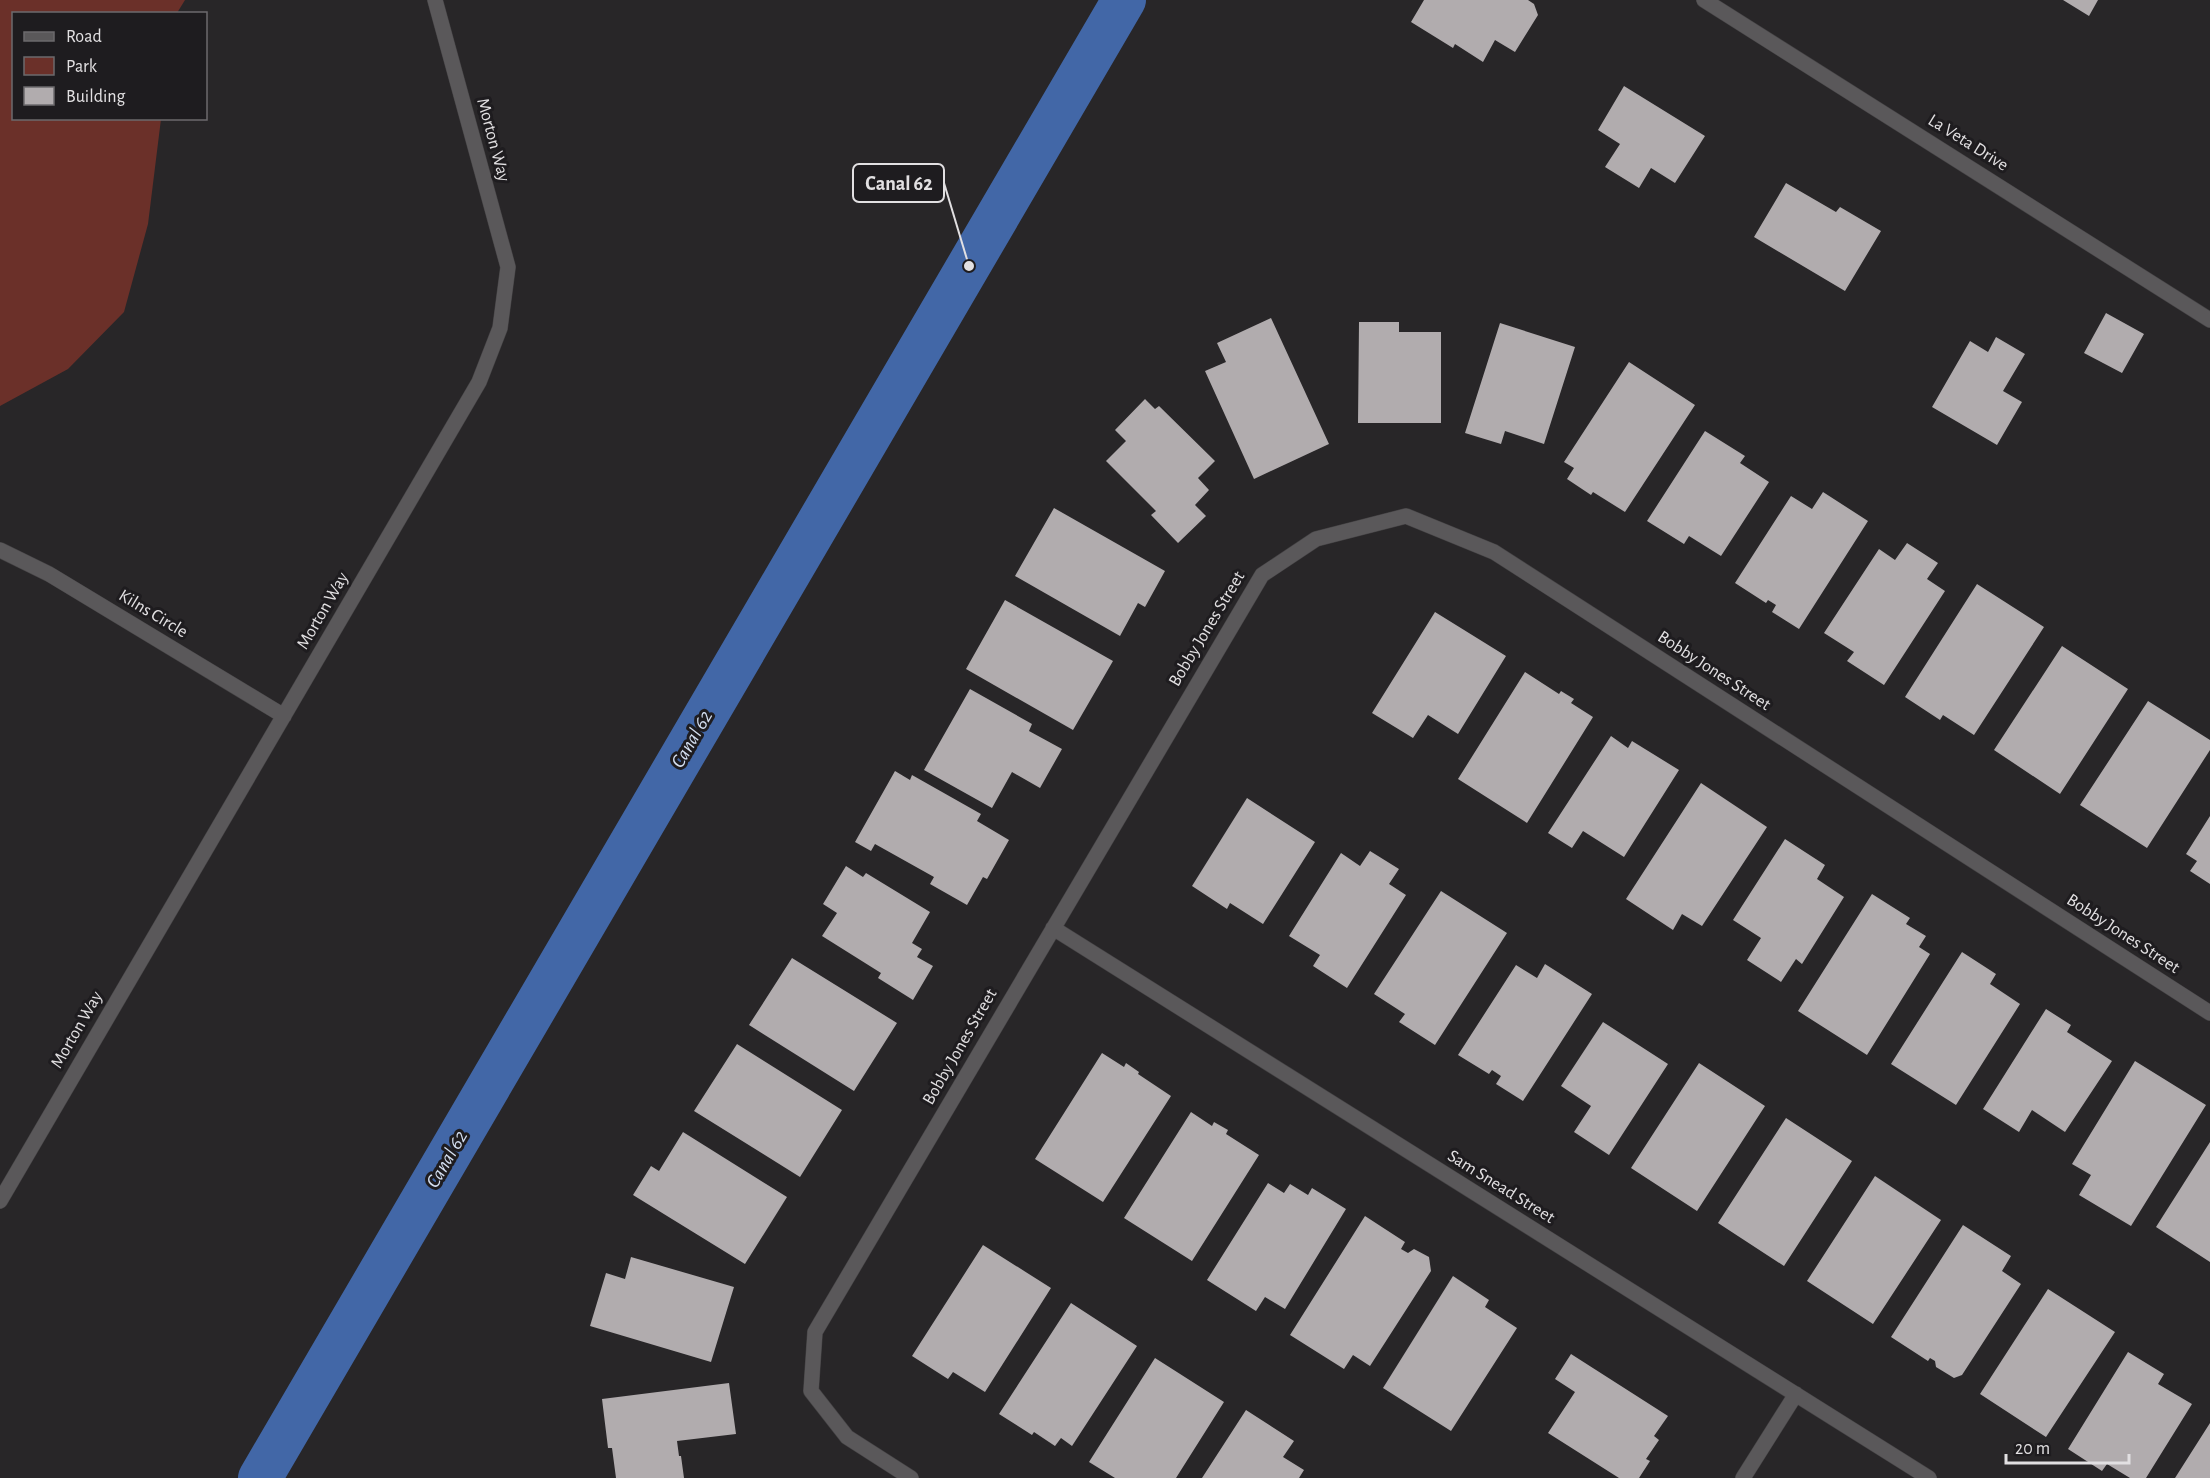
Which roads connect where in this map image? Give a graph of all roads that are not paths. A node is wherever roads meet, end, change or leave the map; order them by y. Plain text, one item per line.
1 (435, 0) edge
2 (1704, 0) edge
3 (2210, 320) edge
4 (0, 550) edge
5 (284, 716) junction
6 (1053, 928) junction
7 (2210, 1013) edge
8 (0, 1201) edge
9 (1796, 1395) junction
10 (911, 1478) edge
11 (1743, 1478) edge
12 (1929, 1478) edge

1 - 5 street, Morton Way
2 - 3 street, La Veta Drive
4 - 5 street, Kilns Circle
5 - 8 street, Morton Way
6 - 7 street, Bobby Jones Street
6 - 9 street, Sam Snead Street
6 - 10 street, Bobby Jones Street
9 - 11 street
9 - 12 street, Sam Snead Street

